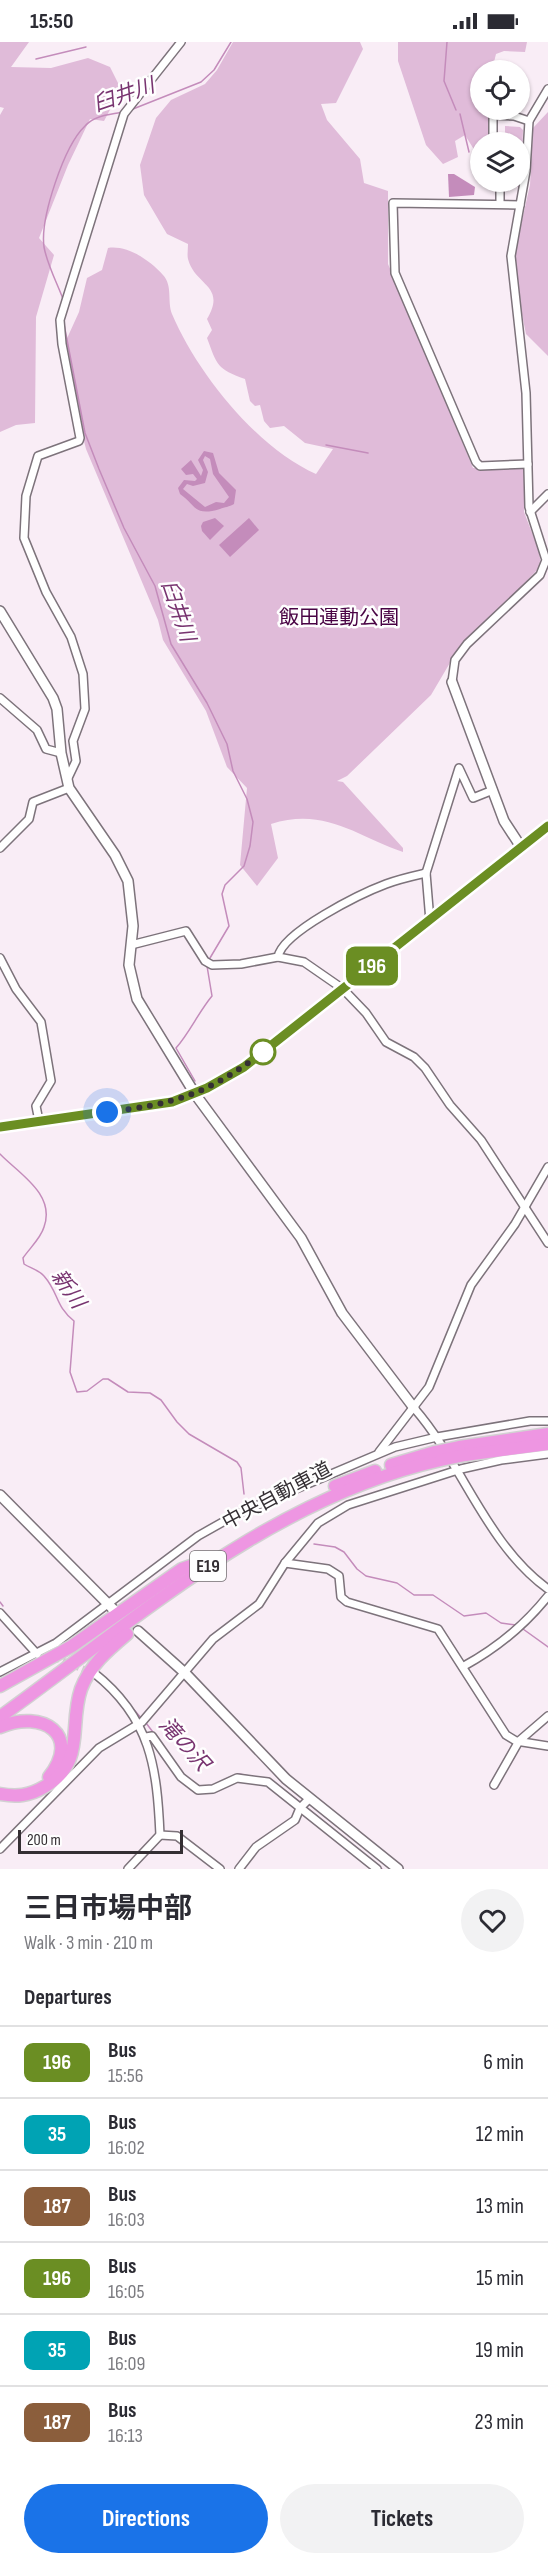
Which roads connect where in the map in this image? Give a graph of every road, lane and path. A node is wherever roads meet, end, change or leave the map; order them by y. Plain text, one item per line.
1 (181, 42) edge
2 (548, 89) edge
3 (526, 120) edge
4 (529, 121) junction
5 (500, 192) edge
6 (500, 203) junction
7 (520, 205) junction
8 (528, 464) junction
9 (548, 494) edge
10 (530, 512) junction
11 (0, 611) edge
12 (452, 682) joint
13 (0, 698) edge
14 (61, 753) junction
15 (68, 784) junction
16 (493, 790) junction
17 (548, 826) edge
18 (521, 847) junction
19 (0, 848) edge
20 (426, 873) junction
21 (430, 921) junction
22 (131, 945) junction
23 (278, 957) junction
24 (0, 958) edge
25 (343, 989) junction
26 (195, 1094) junction
27 (39, 1121) junction
28 (4, 1127) edge
29 (548, 1167) edge
30 (526, 1206) junction
31 (548, 1243) edge
32 (414, 1408) junction
33 (548, 1421) edge
34 (548, 1434) edge
35 (437, 1437) junction
36 (548, 1444) edge
37 (462, 1451) junction
38 (379, 1452) junction
39 (548, 1454) edge
40 (438, 1456) junction
41 (332, 1471) junction
42 (456, 1473) junction
43 (338, 1480) dead end
44 (345, 1497) dead end
45 (1, 1498) edge
46 (348, 1505) junction
47 (233, 1549) junction
48 (199, 1563) junction
49 (285, 1563) junction
50 (548, 1589) edge
51 (548, 1596) edge
52 (109, 1605) junction
53 (0, 1613) edge
54 (117, 1613) dead end
55 (138, 1631) dead end
56 (39, 1653) junction
57 (51, 1656) tunnel mouth
58 (464, 1666) junction
59 (0, 1672) edge
60 (94, 1673) tunnel mouth
61 (185, 1673) junction
62 (0, 1686) edge
63 (0, 1708) edge
64 (548, 1716) edge
65 (0, 1717) edge
66 (142, 1722) junction
67 (0, 1727) edge
68 (146, 1737) junction
69 (519, 1741) junction
70 (548, 1746) edge
71 (494, 1785) dead end
72 (0, 1787) edge
73 (0, 1794) edge
74 (305, 1803) junction
75 (160, 1835) junction
76 (0, 1849) edge
77 (128, 1869) edge
78 (220, 1869) edge
79 (239, 1869) edge
80 (377, 1869) edge
81 (398, 1869) edge

1 - 15 street
2 - 4 street
3 - 4 street
4 - 7 street
5 - 6 street
6 - 7 street
6 - 8 street
7 - 8 street
8 - 10 street
9 - 10 street
10 - 12 street
11 - 14 street
12 - 16 street
13 - 14 street
14 - 15 street
15 - 19 street
15 - 22 street
16 - 18 street
16 - 20 street
17 - 18 street
18 - 21 street
20 - 21 street
20 - 23 street
21 - 25 street
22 - 23 street
22 - 26 street
23 - 25 street
24 - 27 street
25 - 26 street
25 - 30 street
26 - 27 street
26 - 32 street
27 - 28 street
29 - 30 street
30 - 31 street
30 - 32 street
32 - 35 street
32 - 38 street
33 - 35 street
34 - 37 highway, 中央自動車道 / E19
35 - 38 street
35 - 42 street
36 - 37 highway, 中央自動車道 / E19
37 - 40 highway, 中央自動車道 / E19, bridge
38 - 41 street
39 - 42 street
40 - 47 highway, 中央自動車道 / E19
40 - 48 highway, 中央自動車道 / E19
41 - 43 street
41 - 52 street
42 - 46 street
42 - 50 street
44 - 46 street
45 - 52 street
46 - 49 street
47 - 65 highway, 中央自動車道 / E19
47 - 73 highway
48 - 62 highway
48 - 63 highway, 中央自動車道 / E19
49 - 58 street
49 - 61 street
51 - 58 street
52 - 54 street
52 - 56 street
53 - 56 street
55 - 61 street
56 - 57 street
56 - 59 street
58 - 69 street
60 - 66 street
61 - 66 street
61 - 74 street
64 - 69 street
66 - 68 street
66 - 76 street
67 - 72 highway
68 - 74 street
68 - 75 street
69 - 70 street
69 - 71 street
74 - 79 street
74 - 80 street
74 - 81 street
75 - 77 street
75 - 78 street

